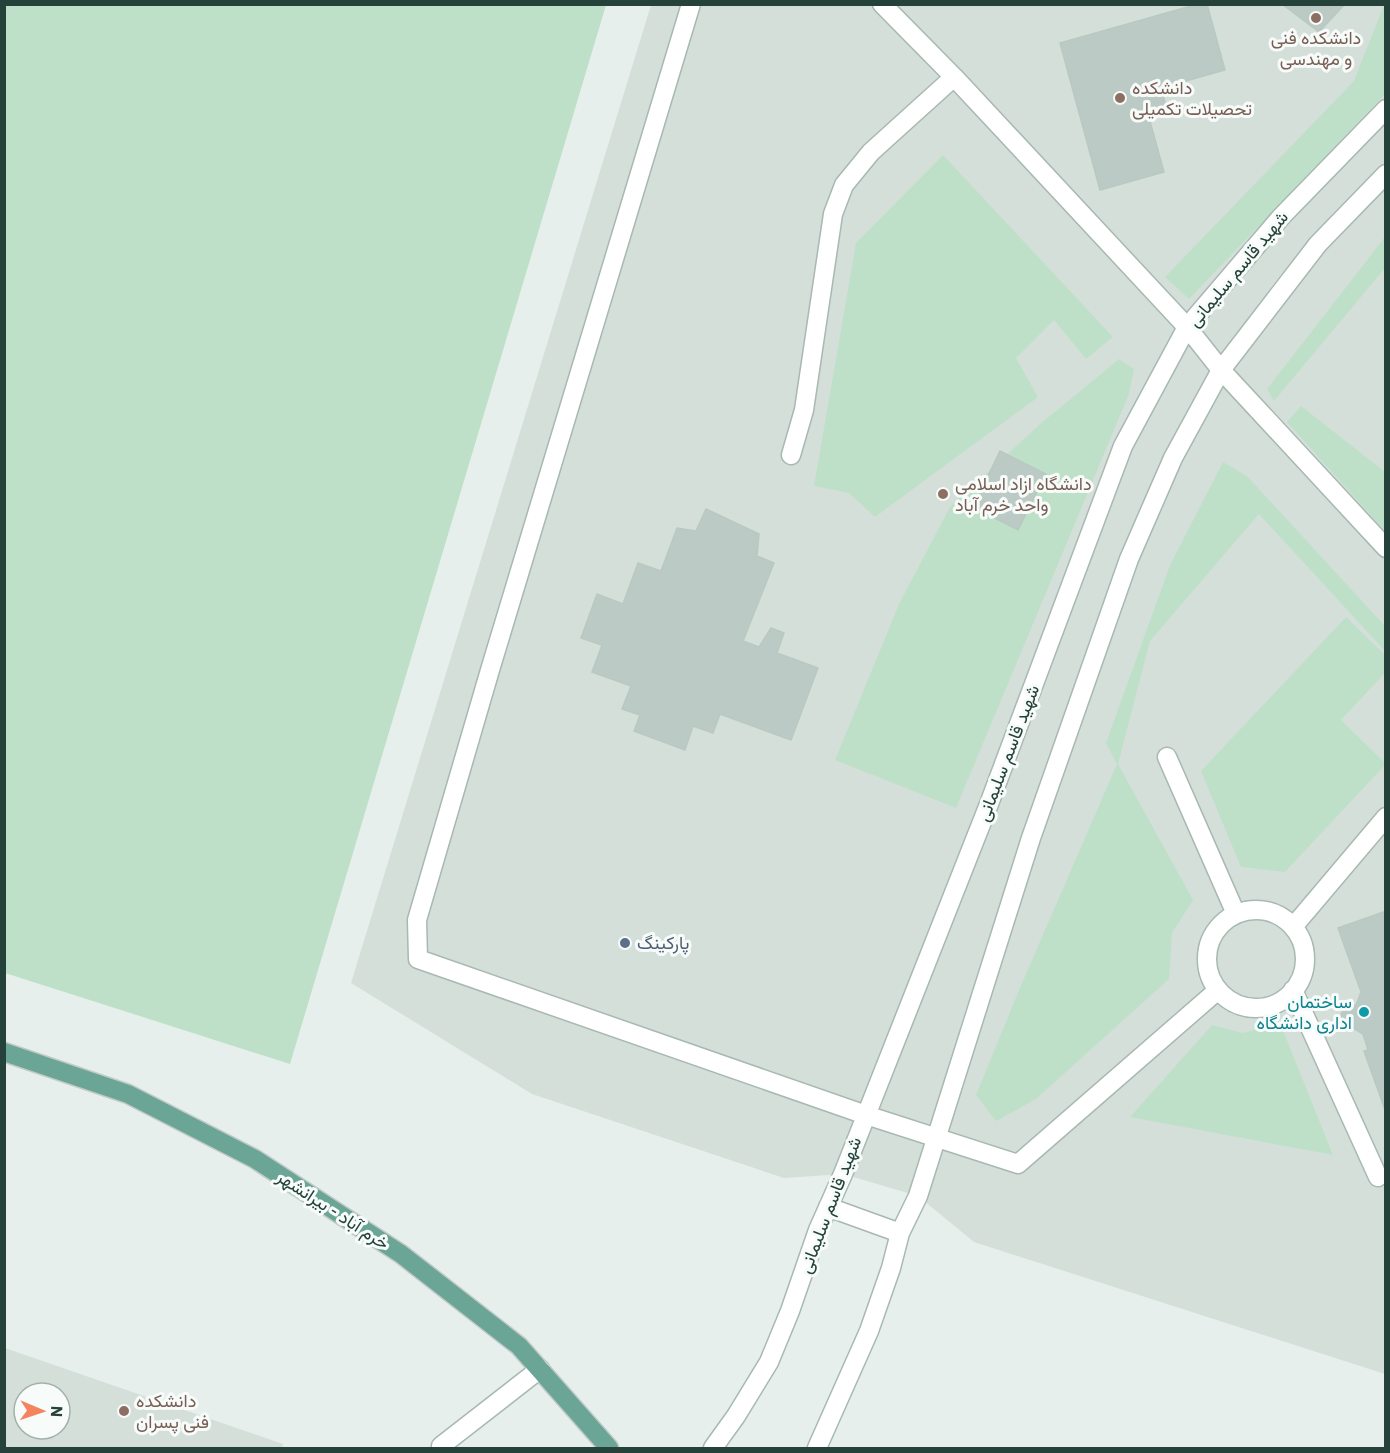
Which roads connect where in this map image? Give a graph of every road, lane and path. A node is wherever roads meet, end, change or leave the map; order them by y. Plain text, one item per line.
1 (691, 4) edge
2 (882, 4) edge
3 (954, 77) junction
4 (1386, 109) edge
5 (1386, 174) edge
6 (1187, 327) junction
7 (1221, 370) junction
8 (791, 455) dead end
9 (1386, 548) edge
10 (1167, 757) dead end
11 (1386, 818) edge
12 (1236, 914) junction
13 (1293, 927) junction
14 (1218, 990) junction
15 (1293, 990) junction
16 (4, 1052) edge
17 (866, 1115) junction
18 (936, 1138) junction
19 (1377, 1177) dead end
20 (828, 1207) junction
21 (900, 1233) junction
22 (540, 1369) junction
23 (441, 1446) dead end
24 (609, 1449) edge
25 (713, 1449) edge
26 (817, 1449) edge

1 - 17 street
2 - 3 street
3 - 6 street
3 - 8 street
4 - 6 street, شهید قاسم سلیمانی
5 - 7 street
6 - 7 street
6 - 17 street, شهید قاسم سلیمانی
7 - 9 street
7 - 18 street
10 - 12 street
11 - 13 street
12 - 13 street
12 - 14 street
13 - 15 street
14 - 15 street
14 - 18 street
15 - 19 street
16 - 22 main road, خرم آباد - بیرانشهر
17 - 18 street
17 - 20 street, شهید قاسم سلیمانی
18 - 21 street
20 - 21 street
20 - 25 street, شهید قاسم سلیمانی
21 - 26 street
22 - 23 street
22 - 24 main road, خرم آباد - بیرانشهر

